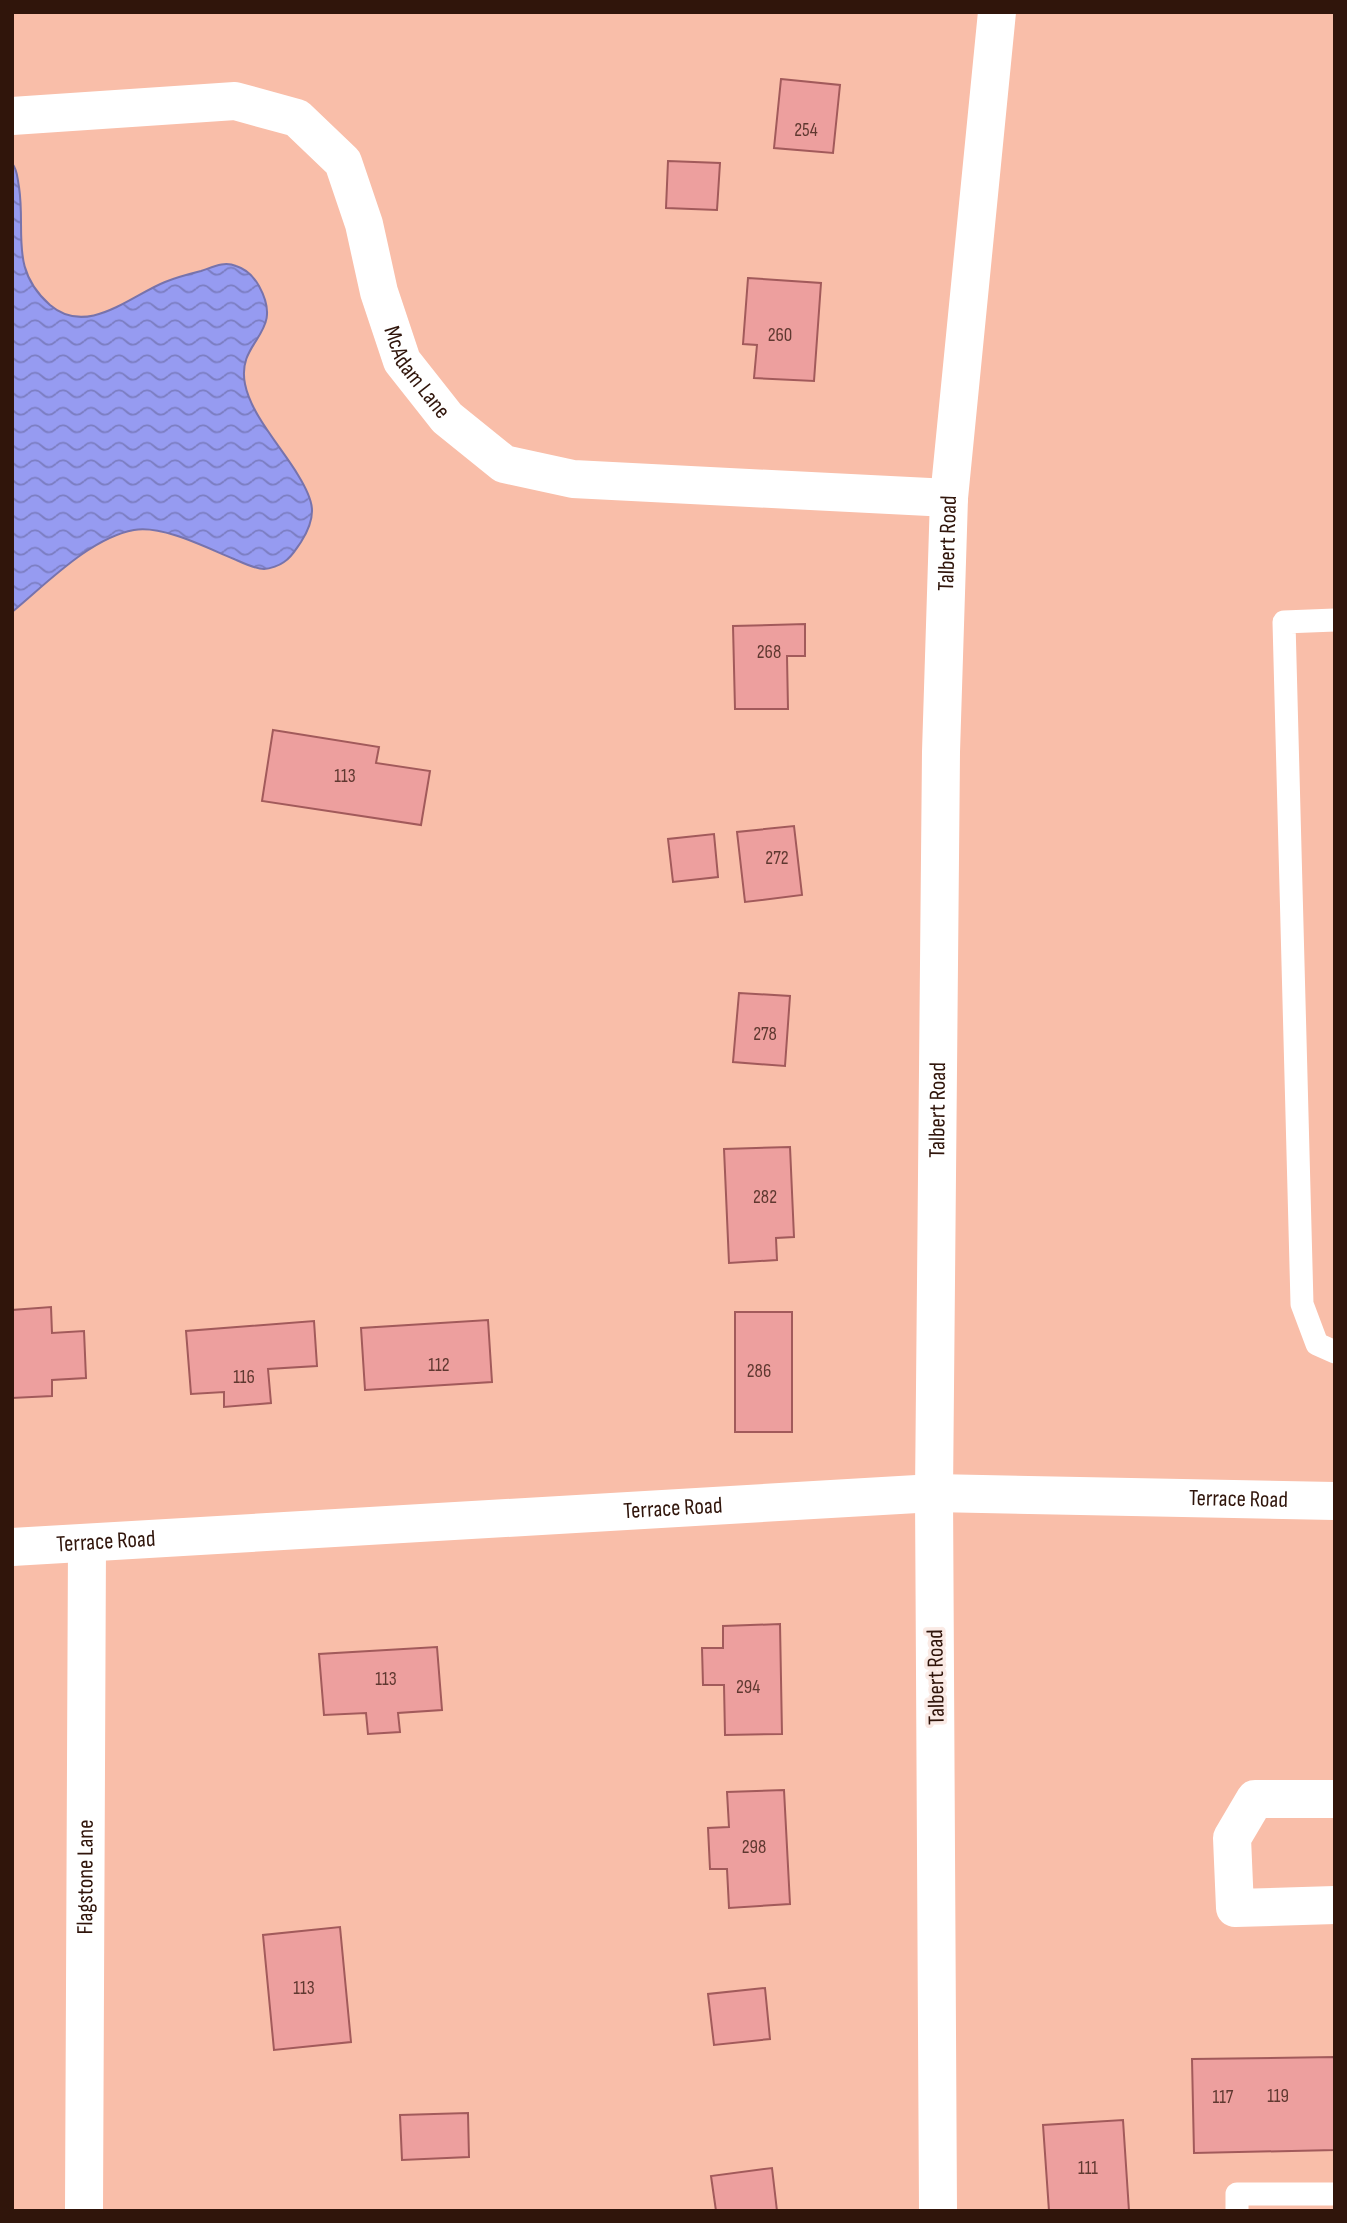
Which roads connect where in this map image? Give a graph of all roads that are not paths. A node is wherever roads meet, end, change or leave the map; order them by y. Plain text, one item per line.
1 (997, 12) edge
2 (12, 116) edge
3 (949, 498) junction
4 (1335, 620) edge
5 (1335, 1352) edge
6 (934, 1493) junction
7 (1335, 1501) edge
8 (87, 1543) junction
9 (12, 1546) edge
10 (1335, 1799) edge
11 (1335, 1905) edge
12 (1335, 2194) edge
13 (84, 2211) edge
14 (938, 2211) edge
15 (1237, 2211) edge

1 - 3 street, Talbert Road
2 - 3 street, McAdam Lane
3 - 6 street, Talbert Road
4 - 5 lane
6 - 7 street, Terrace Road
6 - 8 street, Terrace Road
6 - 14 street, Talbert Road
8 - 9 street, Terrace Road
8 - 13 street, Flagstone Lane
10 - 11 street
12 - 15 lane

